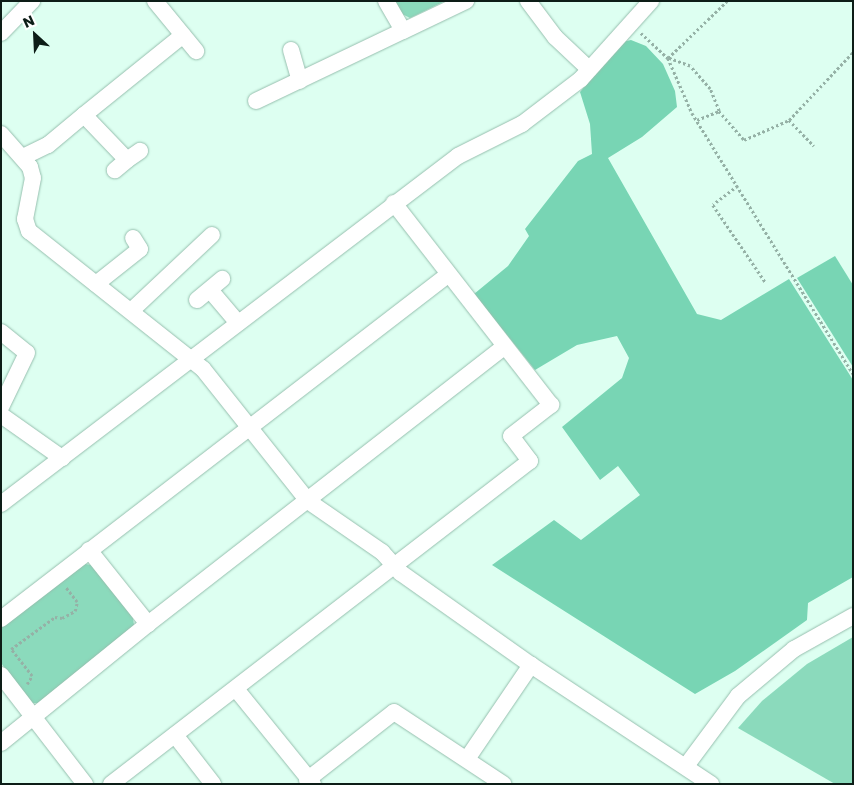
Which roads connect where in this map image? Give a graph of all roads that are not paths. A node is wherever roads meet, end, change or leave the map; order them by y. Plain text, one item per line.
1 (32, 1) edge
2 (155, 1) edge
3 (386, 1) edge
4 (466, 1) edge
5 (528, 1) edge
6 (651, 1) edge
7 (403, 31) junction
8 (1, 33) edge
9 (183, 35) junction
10 (291, 50) dead end
11 (196, 51) dead end
12 (589, 69) junction
13 (300, 81) junction
14 (256, 101) dead end
15 (84, 115) junction
16 (1, 134) edge
17 (24, 157) junction
18 (127, 160) dead end
19 (394, 203) junction
20 (212, 235) dead end
21 (133, 238) dead end
22 (449, 274) junction
23 (96, 284) junction
24 (210, 290) dead end
25 (131, 311) junction
26 (238, 323) junction
27 (1, 332) edge
28 (505, 346) junction
29 (190, 359) junction
30 (24, 380) dead end
31 (4, 403) edge
32 (1, 415) edge
33 (248, 426) junction
34 (62, 458) junction
35 (308, 501) junction
36 (1, 504) edge
37 (89, 550) junction
38 (392, 566) junction
39 (853, 616) edge
40 (1, 619) edge
41 (148, 624) junction
42 (531, 665) junction
43 (1, 675) edge
44 (236, 689) junction
45 (35, 717) junction
46 (175, 735) junction
47 (1, 744) edge
48 (467, 759) junction
49 (686, 766) junction
50 (310, 782) edge
51 (85, 784) edge
52 (111, 784) edge
53 (212, 784) edge
54 (503, 784) edge
55 (711, 784) edge

1 - 8 street
2 - 9 street
3 - 7 street
4 - 7 street
5 - 12 street
6 - 12 street
7 - 13 street
9 - 11 street
9 - 15 street
10 - 13 street
12 - 19 street
13 - 14 street
15 - 17 street
15 - 18 street
16 - 17 street
17 - 23 street
19 - 22 street
19 - 26 street
20 - 25 street
21 - 23 street
22 - 28 street
22 - 33 street
23 - 25 street
24 - 26 street
25 - 29 street
26 - 29 street
27 - 31 street
28 - 35 street
28 - 38 street
29 - 33 street
29 - 34 street
30 - 31 street
32 - 34 street
33 - 35 street
33 - 37 street
34 - 36 street
35 - 38 street
35 - 41 street
37 - 40 street
37 - 41 street
38 - 42 street
38 - 44 street
39 - 49 street
41 - 45 street
42 - 48 street
42 - 49 street
43 - 45 street
44 - 46 street
44 - 50 street
45 - 47 street
45 - 51 street
46 - 52 street
46 - 53 street
48 - 50 street
48 - 54 street
49 - 55 street

